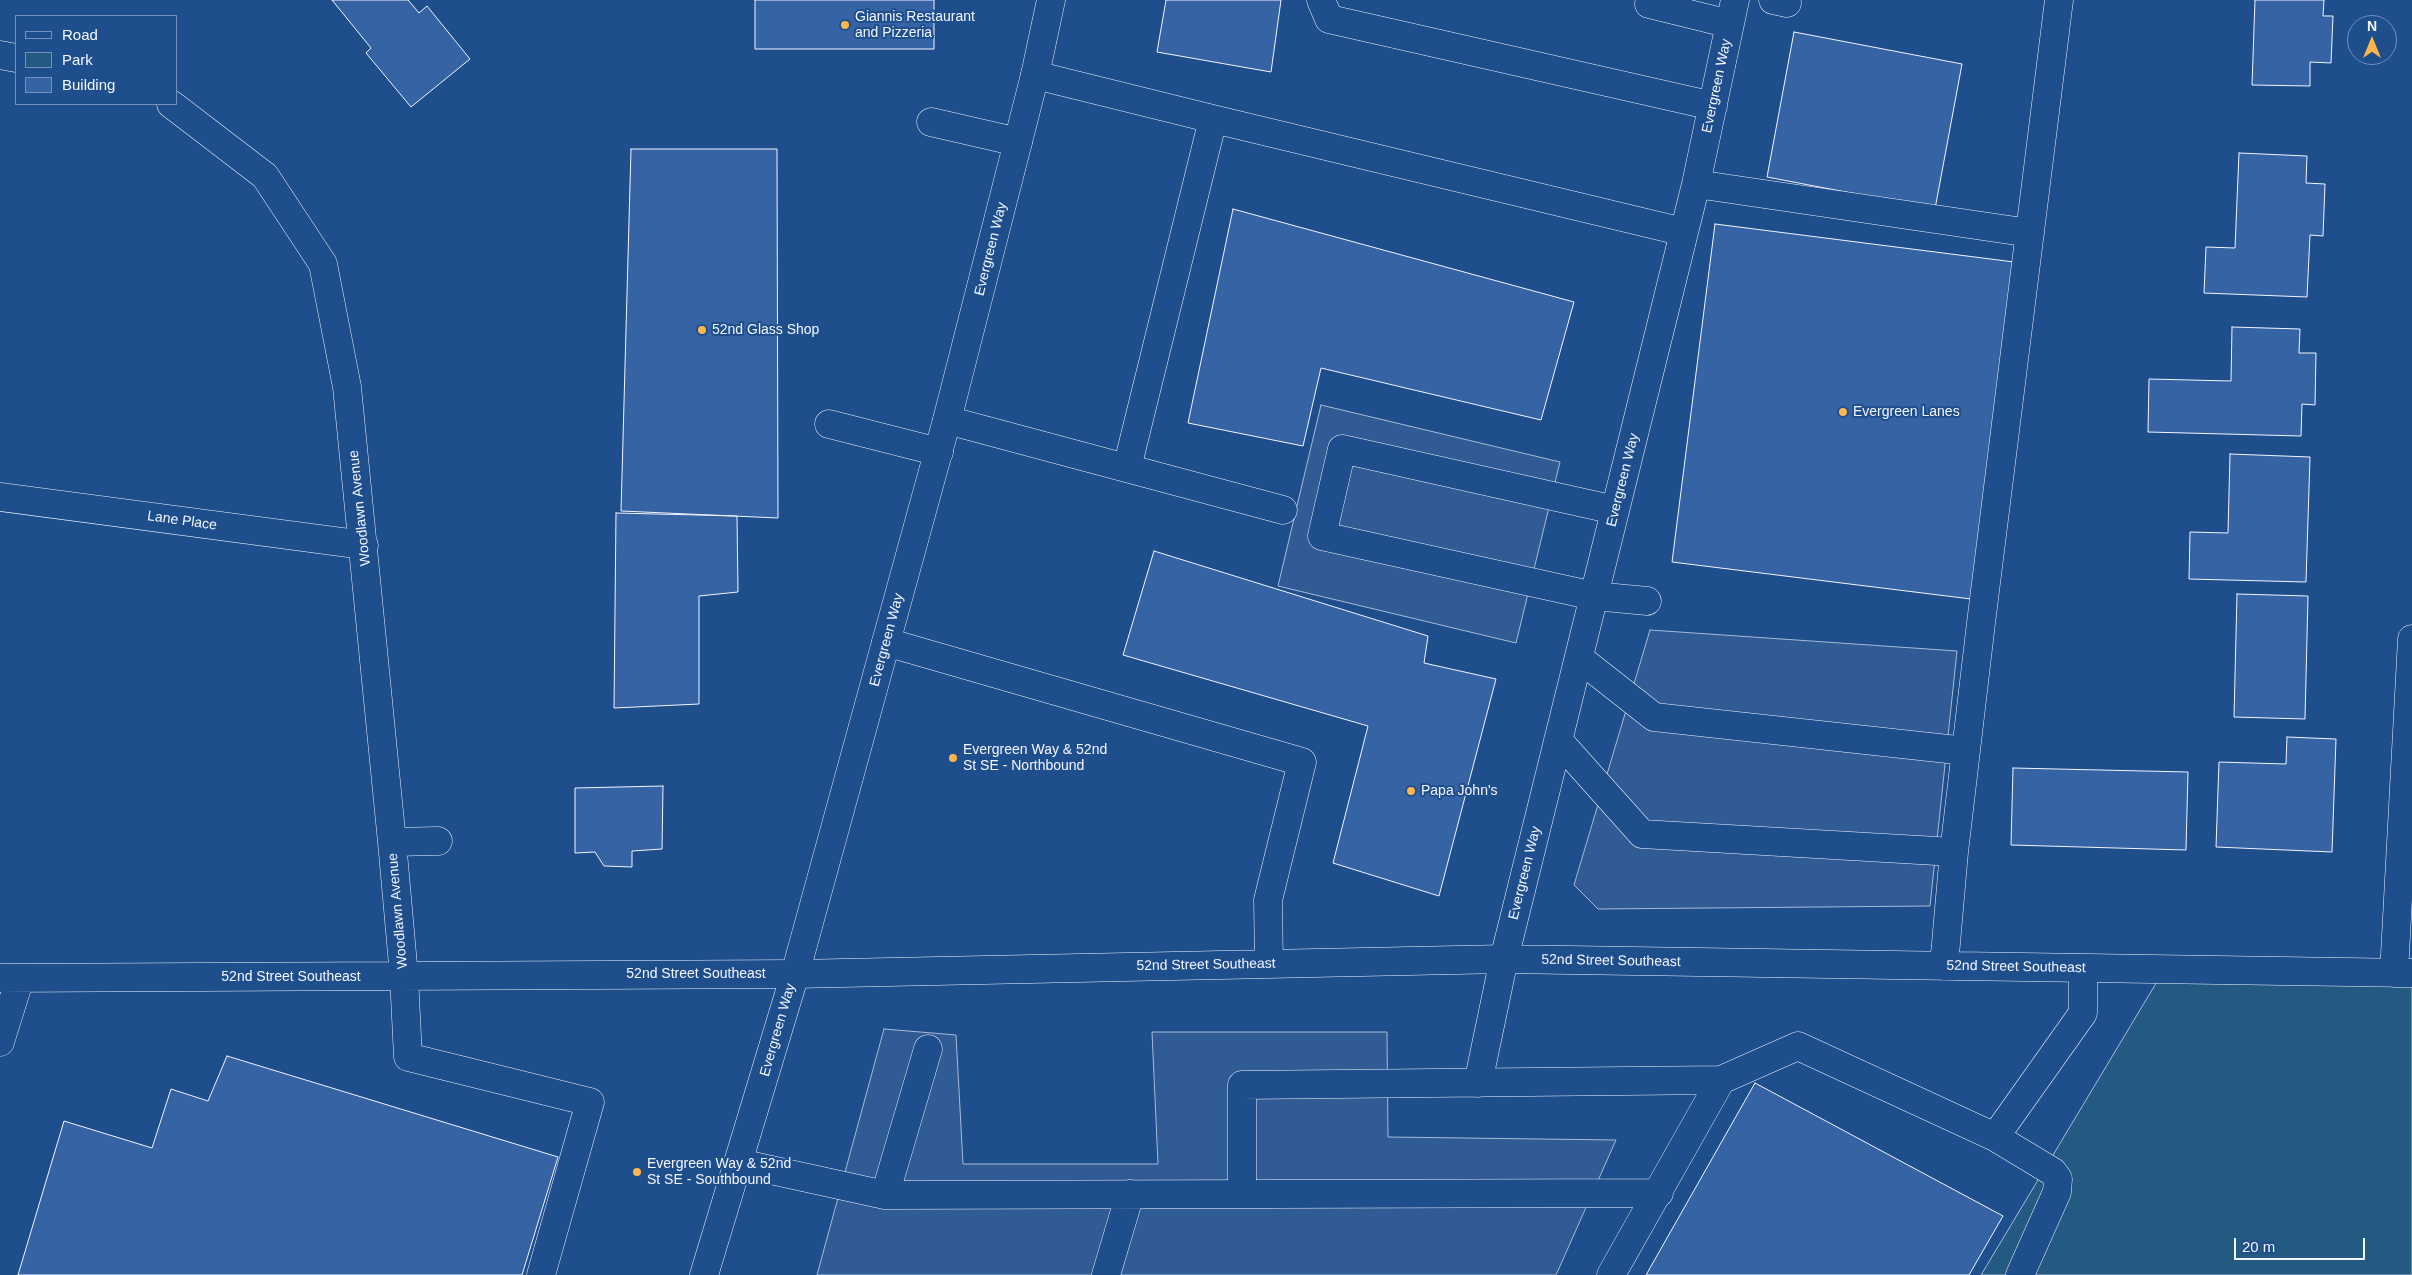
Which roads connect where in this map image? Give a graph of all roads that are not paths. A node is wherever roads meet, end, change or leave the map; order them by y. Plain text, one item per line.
1 (1051, 0) edge
2 (1320, 0) edge
3 (2060, 0) edge
4 (1649, 4) dead end
5 (1732, 12) edge
6 (0, 55) edge
7 (15, 58) edge
8 (1036, 75) junction
9 (171, 105) edge
10 (1713, 106) junction
11 (1214, 119) junction
12 (931, 122) dead end
13 (1018, 142) junction
14 (1696, 184) junction
15 (1684, 232) junction
16 (2030, 233) junction
17 (948, 420) junction
18 (829, 424) dead end
19 (939, 452) junction
20 (1127, 468) junction
21 (0, 497) edge
22 (1283, 510) dead end
23 (1615, 510) junction
24 (364, 545) junction
25 (1594, 596) junction
26 (1647, 601) dead end
27 (2412, 639) edge
28 (886, 642) junction
29 (1579, 658) junction
30 (1558, 740) junction
31 (1966, 751) junction
32 (438, 841) dead end
33 (392, 842) junction
34 (1954, 852) junction
35 (1504, 959) junction
36 (1269, 964) junction
37 (1944, 966) junction
38 (2083, 968) junction
39 (2403, 973) edge
40 (795, 974) junction
41 (404, 976) junction
42 (10, 978) edge
43 (0, 1042) edge
44 (928, 1049) dead end
45 (1721, 1080) junction
46 (1478, 1083) junction
47 (1995, 1137) junction
48 (739, 1163) junction
49 (1659, 1193) junction
50 (885, 1194) junction
51 (1130, 1194) junction
52 (1242, 1194) junction
53 (541, 1275) edge
54 (704, 1275) edge
55 (1106, 1275) edge
56 (1612, 1275) edge
57 (2020, 1275) edge

1 - 8 street, Evergreen Way
2 - 10 street
3 - 16 street
4 - 5 street
5 - 10 street, Evergreen Way
6 - 7 street
8 - 11 street
8 - 13 street, Evergreen Way
9 - 24 street, Woodlawn Avenue
10 - 14 street, Evergreen Way
11 - 15 street
11 - 20 street
12 - 13 street
13 - 17 street, Evergreen Way
14 - 15 street, Evergreen Way
14 - 16 street
15 - 23 street, Evergreen Way
16 - 31 street
17 - 19 street, Evergreen Way
17 - 20 street
18 - 19 street
19 - 28 street, Evergreen Way
20 - 22 street
21 - 24 street, Lane Place
23 - 25 street, Evergreen Way
23 - 25 street
24 - 33 street, Woodlawn Avenue
25 - 26 street
25 - 29 street, Evergreen Way
27 - 39 street
28 - 36 street
28 - 40 street, Evergreen Way
29 - 30 street, Evergreen Way
29 - 31 street
30 - 34 street
30 - 35 street, Evergreen Way
31 - 34 street
32 - 33 street
33 - 41 street, Woodlawn Avenue
34 - 37 street
35 - 36 street, 52nd Street Southeast
35 - 37 street, 52nd Street Southeast
35 - 46 street, Evergreen Way
36 - 40 street, 52nd Street Southeast
37 - 38 street, 52nd Street Southeast
38 - 39 street, 52nd Street Southeast
38 - 47 street
40 - 41 street, 52nd Street Southeast
40 - 48 street, Evergreen Way
41 - 42 street, 52nd Street Southeast
41 - 53 street, Woodlawn Avenue
42 - 43 street
44 - 50 street
45 - 46 street
45 - 47 street
45 - 49 street
46 - 52 street
47 - 57 street
48 - 50 street
48 - 54 street, Evergreen Way
49 - 52 street
49 - 56 street
50 - 51 street
51 - 52 street
51 - 55 street

